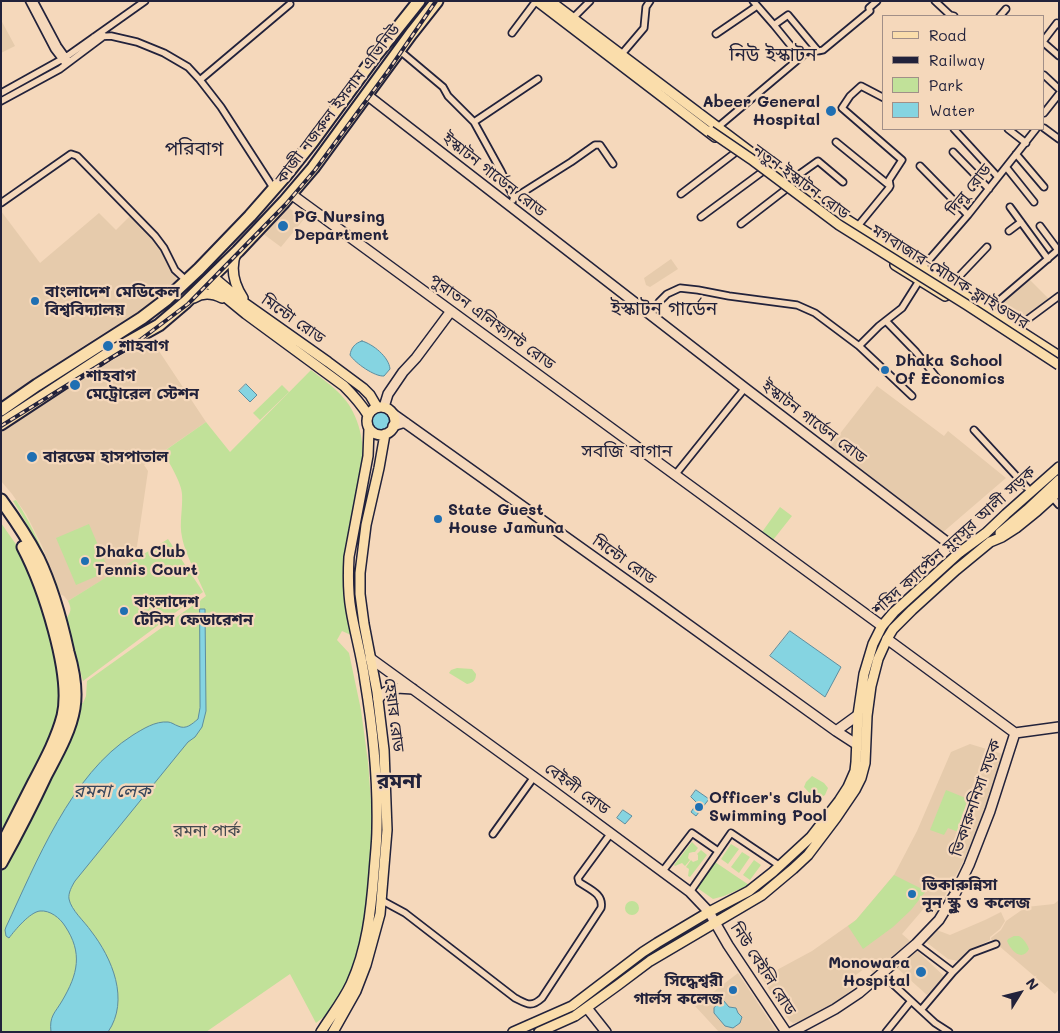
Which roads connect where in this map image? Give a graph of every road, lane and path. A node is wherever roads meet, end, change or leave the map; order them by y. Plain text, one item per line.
1 (29, 1) edge
2 (34, 1) edge
3 (145, 1) edge
4 (419, 1) edge
5 (437, 1) edge
6 (536, 1) edge
7 (550, 1) edge
8 (590, 1) edge
9 (650, 1) edge
10 (877, 1) edge
11 (935, 1) edge
12 (290, 4) dead end
13 (755, 4) edge
14 (1006, 9) dead end
15 (950, 15) edge
16 (1001, 15) edge
17 (573, 18) junction
18 (774, 25) junction
19 (1059, 25) edge
20 (109, 28) junction
21 (512, 33) dead end
22 (716, 34) dead end
23 (105, 36) junction
24 (94, 37) junction
25 (596, 41) junction
26 (1045, 41) edge
27 (1045, 43) edge
28 (399, 50) junction
29 (818, 51) junction
30 (621, 55) junction
31 (1059, 56) edge
32 (800, 57) junction
33 (66, 61) junction
34 (1045, 76) edge
35 (538, 79) dead end
36 (200, 80) junction
37 (1059, 88) edge
38 (1, 93) edge
39 (1059, 94) edge
40 (367, 95) junction
41 (882, 96) edge
42 (1, 102) edge
43 (1045, 112) edge
44 (474, 122) junction
45 (711, 128) junction
46 (1045, 129) edge
47 (955, 130) edge
48 (1009, 130) edge
49 (1035, 130) edge
50 (1059, 139) edge
51 (836, 142) dead end
52 (1026, 143) junction
53 (736, 152) junction
54 (953, 152) dead end
55 (1016, 154) junction
56 (613, 164) dead end
57 (920, 166) dead end
58 (1006, 167) junction
59 (762, 172) junction
60 (998, 177) junction
61 (842, 182) dead end
62 (788, 186) junction
63 (890, 186) junction
64 (1044, 187) dead end
65 (274, 189) junction
66 (989, 189) junction
67 (291, 194) junction
68 (681, 194) dead end
69 (799, 194) junction
70 (512, 202) junction
71 (817, 202) junction
72 (1034, 202) dead end
73 (1, 203) edge
74 (1010, 207) dead end
75 (968, 215) junction
76 (701, 217) dead end
77 (1020, 222) junction
78 (741, 224) dead end
79 (1040, 226) dead end
80 (857, 227) junction
81 (1009, 230) dead end
82 (987, 247) dead end
83 (238, 251) junction
84 (1048, 259) junction
85 (200, 268) junction
86 (922, 268) junction
87 (210, 279) junction
88 (186, 281) junction
89 (919, 281) junction
90 (950, 286) junction
91 (1059, 296) edge
92 (186, 302) junction
93 (988, 310) junction
94 (249, 311) junction
95 (451, 311) junction
96 (650, 315) junction
97 (981, 318) junction
98 (886, 321) junction
99 (1016, 328) junction
100 (859, 346) junction
101 (1059, 358) edge
102 (1059, 365) edge
103 (1059, 370) edge
104 (936, 378) dead end
105 (745, 388) junction
106 (370, 395) junction
107 (387, 396) junction
108 (912, 396) dead end
109 (381, 407) junction
110 (1, 410) edge
111 (393, 414) junction
112 (368, 415) junction
113 (1, 424) edge
114 (406, 424) junction
115 (393, 426) junction
116 (369, 429) junction
117 (974, 430) dead end
118 (385, 434) junction
119 (1059, 467) edge
120 (1059, 472) edge
121 (675, 475) junction
122 (1059, 480) edge
123 (1031, 492) junction
124 (1056, 494) edge
125 (1, 500) edge
126 (1059, 506) edge
127 (1, 512) edge
128 (1006, 523) junction
129 (988, 538) junction
130 (960, 552) junction
131 (882, 626) junction
132 (887, 639) junction
133 (370, 658) junction
134 (413, 689) junction
135 (378, 699) junction
136 (858, 715) junction
137 (1059, 727) edge
138 (836, 731) junction
139 (1015, 733) junction
140 (861, 745) junction
141 (534, 777) junction
142 (828, 823) junction
143 (611, 833) junction
144 (493, 834) dead end
145 (1, 847) edge
146 (718, 851) junction
147 (374, 860) junction
148 (384, 862) junction
149 (1, 863) edge
150 (780, 866) junction
151 (662, 872) junction
152 (690, 892) junction
153 (381, 900) junction
154 (710, 912) junction
155 (715, 922) junction
156 (916, 944) junction
157 (996, 944) dead end
158 (953, 972) junction
159 (882, 974) junction
160 (911, 1001) junction
161 (587, 1008) junction
162 (921, 1010) junction
163 (336, 1029) edge
164 (321, 1030) edge
165 (513, 1032) edge
166 (539, 1032) edge
167 (606, 1032) edge
168 (786, 1032) edge
169 (792, 1032) edge
170 (886, 1032) edge
171 (949, 1032) edge

1 - 33 street
2 - 33 street
3 - 20 street
4 - 65 highway, কাজী নজরুল ইসলাম এভিনিউ
5 - 28 highway, কাজী নজরুল ইসলাম এভিনিউ
6 - 21 street
6 - 25 main road, নতুন ইস্কাটন রোড
7 - 17 main road, নতুন ইস্কাটন রোড
8 - 17 street
9 - 30 street
10 - 29 street
11 - 15 street
12 - 36 street
13 - 18 street
13 - 22 street
14 - 16 street
17 - 25 main road, নতুন ইস্কাটন রোড
18 - 29 street
18 - 32 street
19 - 26 street
20 - 23 street
20 - 24 street
23 - 24 street
23 - 33 street
23 - 36 street
24 - 33 street
25 - 30 main road, নতুন ইস্কাটন রোড
25 - 45 main road, নতুন ইস্কাটন রোড
27 - 31 street
28 - 40 highway, কাজী নজরুল ইসলাম এভিনিউ
28 - 44 street
29 - 32 street
30 - 45 main road, নতুন ইস্কাটন রোড
32 - 45 street
33 - 38 street
33 - 42 street
34 - 37 street
35 - 44 street
36 - 65 street
39 - 43 street
40 - 67 highway, কাজী নজরুল ইসলাম এভিনিউ
40 - 70 main road, ইস্কাটন গার্ডেন রোড
41 - 63 street
44 - 70 street
45 - 53 main road, নতুন ইস্কাটন রোড
45 - 62 main road, নতুন ইস্কাটন রোড
45 - 102 main road, মগবাজার-মৌচাক ফ্লাইওভার, bridge
46 - 50 street
47 - 60 street
48 - 52 street
49 - 52 street, দিলু রোড
51 - 63 street
52 - 55 street, দিলু রোড
53 - 59 main road, নতুন ইস্কাটন রোড
53 - 68 street
54 - 66 street
55 - 58 street, দিলু রোড
55 - 64 street
56 - 70 street
57 - 75 street
58 - 60 street, দিলু রোড
58 - 72 street
59 - 62 main road, নতুন ইস্কাটন রোড
59 - 76 street
60 - 66 street, দিলু রোড
61 - 62 street
62 - 69 main road, নতুন ইস্কাটন রোড
62 - 78 street
63 - 80 street
65 - 85 highway, কাজী নজরুল ইসলাম এভিনিউ
66 - 75 street, দিলু রোড
67 - 83 highway, কাজী নজরুল ইসলাম এভিনিউ
67 - 95 main road, পুরাতন এলিফ্যান্ট রোড
69 - 71 main road, নতুন ইস্কাটন রোড
69 - 89 main road, নতুন ইস্কাটন রোড
70 - 96 main road, ইস্কাটন গার্ডেন রোড
71 - 80 main road, নতুন ইস্কাটন রোড
71 - 101 main road, bridge
73 - 88 street
74 - 77 street
75 - 86 street, দিলু রোড
77 - 81 street
77 - 84 street
79 - 84 street
80 - 86 main road, নতুন ইস্কাটন রোড
82 - 90 street
83 - 87 highway, কাজী নজরুল ইসলাম এভিনিউ
83 - 94 main road
84 - 93 street
85 - 87 highway
85 - 88 highway, কাজী নজরুল ইসলাম এভিনিউ
86 - 90 main road, নতুন ইস্কাটন রোড
87 - 92 highway, কাজী নজরুল ইসলাম এভিনিউ
87 - 94 main road, মিন্টো রোড
88 - 110 highway, কাজী নজরুল ইসলাম এভিনিউ
89 - 97 main road, নতুন ইস্কাটন রোড
89 - 98 street
90 - 93 main road, নতুন ইস্কাটন রোড
91 - 99 street
92 - 94 main road
92 - 113 highway, কাজী নজরুল ইসলাম এভিনিউ
93 - 97 main road
93 - 99 main road, নতুন ইস্কাটন রোড
94 - 106 main road, মিন্টো রোড
94 - 112 main road, মিন্টো রোড
95 - 107 main road
95 - 121 main road, পুরাতন এলিফ্যান্ট রোড
96 - 100 street
96 - 105 main road, ইস্কাটন গার্ডেন রোড
97 - 103 main road, নতুন ইস্কাটন রোড
98 - 100 street
98 - 104 street
99 - 101 main road, নতুন ইস্কাটন রোড
100 - 108 street
105 - 121 street
105 - 130 main road, ইস্কাটন গার্ডেন রোড
106 - 107 main road
106 - 109 main road, মিন্টো রোড
107 - 109 main road
109 - 111 main road
109 - 112 main road
111 - 114 main road, মিন্টো রোড
111 - 115 main road
112 - 116 main road
114 - 115 main road
114 - 138 main road, মিন্টো রোড
115 - 118 main road
116 - 118 main road
116 - 147 main road
117 - 123 street
118 - 133 main road, হেয়ার রোড
119 - 123 main road, শহিদ ক্যাপ্টেন মুনসুর আলী সড়ক
120 - 128 main road
121 - 131 main road, পুরাতন এলিফ্যান্ট রোড
122 - 128 main road
123 - 129 main road, শহিদ ক্যাপ্টেন মুনসুর আলী সড়ক
124 - 126 street
124 - 129 main road, শহিদ ক্যাপ্টেন মুনসুর আলী সড়ক
125 - 149 highway
127 - 145 highway
128 - 129 main road
129 - 130 main road, শহিদ ক্যাপ্টেন মুনসুর আলী সড়ক
129 - 132 main road, শহিদ ক্যাপ্টেন মুনসুর আলী সড়ক
130 - 131 main road, শহিদ ক্যাপ্টেন মুনসুর আলী সড়ক
131 - 136 main road, শহিদ ক্যাপ্টেন মুনসুর আলী সড়ক
132 - 139 main road
132 - 140 main road, শহিদ ক্যাপ্টেন মুনসুর আলী সড়ক
133 - 134 main road, বেইলী রোড
133 - 135 main road, হেয়ার রোড
134 - 135 main road
134 - 141 main road, বেইলী রোড
135 - 148 main road, হেয়ার রোড
136 - 138 main road
136 - 140 main road, শহিদ ক্যাপ্টেন মুনসুর আলী সড়ক
137 - 139 main road
138 - 140 main road, মিন্টো রোড
139 - 156 main road, ভিকারুননিসা সড়ক
140 - 142 main road, শহিদ ক্যাপ্টেন মুনসুর আলী সড়ক
141 - 143 main road, বেইলী রোড
141 - 144 street
142 - 150 main road, শহিদ ক্যাপ্টেন মুনসুর আলী সড়ক
142 - 155 main road, শহিদ ক্যাপ্টেন মুনসুর আলী সড়ক
143 - 151 main road, বেইলী রোড
143 - 153 street
146 - 150 street
146 - 151 street
146 - 152 street
147 - 148 main road
147 - 164 main road
148 - 153 main road, হেয়ার রোড
150 - 154 main road, শহিদ ক্যাপ্টেন মুনসুর আলী সড়ক
151 - 152 main road, বেইলী রোড
152 - 154 main road, বেইলী রোড
153 - 163 main road, হেয়ার রোড
154 - 155 main road, বেইলী রোড
154 - 165 main road, শহিদ ক্যাপ্টেন মুনসুর আলী সড়ক
155 - 161 main road, শহিদ ক্যাপ্টেন মুনসুর আলী সড়ক
155 - 168 main road, নিউ বেইলি রোড
156 - 158 street
156 - 159 main road, ভিকারুননিসা সড়ক
157 - 158 street
158 - 162 street
159 - 160 street
159 - 169 main road, ভিকারুননিসা সড়ক
160 - 162 street
160 - 170 street
161 - 166 main road, শহিদ ক্যাপ্টেন মুনসুর আলী সড়ক
161 - 167 main road
162 - 171 street

